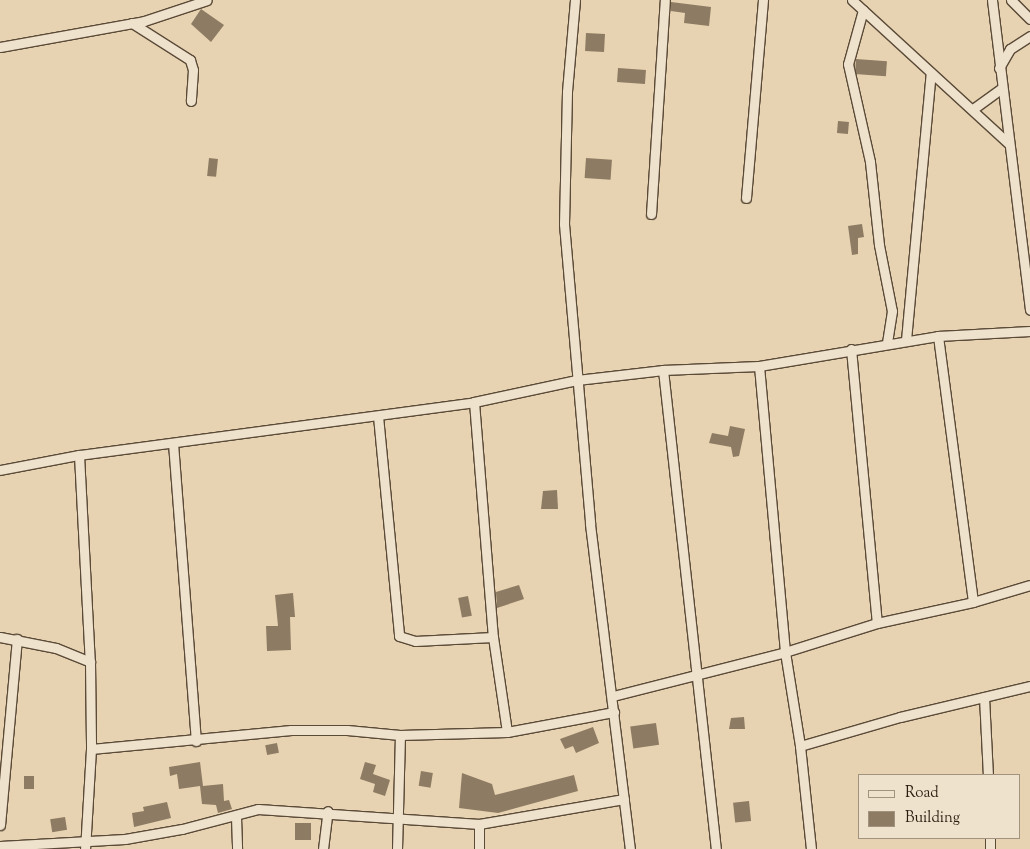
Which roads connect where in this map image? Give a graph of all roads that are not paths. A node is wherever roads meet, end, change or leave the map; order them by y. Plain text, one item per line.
1 (207, 0) edge
2 (575, 0) edge
3 (665, 0) edge
4 (763, 0) edge
5 (852, 0) edge
6 (992, 0) edge
7 (1012, 0) edge
8 (863, 10) junction
9 (1030, 19) edge
10 (132, 23) junction
11 (1030, 36) edge
12 (0, 46) edge
13 (1000, 68) junction
14 (931, 73) junction
15 (1002, 88) junction
16 (191, 101) dead end
17 (973, 109) junction
18 (1008, 143) junction
19 (746, 198) dead end
20 (651, 214) dead end
21 (1030, 310) edge
22 (1030, 331) edge
23 (938, 336) junction
24 (906, 340) junction
25 (887, 343) junction
26 (852, 349) junction
27 (759, 366) junction
28 (663, 370) junction
29 (578, 380) junction
30 (474, 402) junction
31 (378, 416) junction
32 (173, 443) junction
33 (79, 455) junction
34 (0, 470) edge
35 (1030, 585) edge
36 (973, 602) junction
37 (878, 622) junction
38 (0, 636) edge
39 (493, 638) junction
40 (17, 639) junction
41 (786, 652) junction
42 (90, 662) junction
43 (695, 675) junction
44 (1030, 686) edge
45 (613, 696) junction
46 (984, 698) junction
47 (614, 712) junction
48 (506, 732) junction
49 (400, 735) junction
50 (196, 741) junction
51 (800, 746) junction
52 (91, 749) junction
53 (988, 774) edge
54 (624, 799) junction
55 (328, 811) junction
56 (236, 817) junction
57 (396, 818) junction
58 (479, 824) junction
59 (0, 825) edge
60 (85, 839) junction
61 (0, 846) edge
62 (85, 849) edge
63 (237, 849) edge
64 (323, 849) edge
65 (396, 849) edge
66 (479, 849) edge
67 (630, 849) edge
68 (716, 849) edge
69 (811, 849) edge

1 - 10 street
2 - 29 street
3 - 20 street
4 - 19 street
5 - 8 street
6 - 13 street
7 - 9 street
8 - 14 street
8 - 25 street
10 - 12 street
10 - 16 street
11 - 13 street
13 - 15 street
14 - 17 street
14 - 24 street
15 - 17 street
15 - 18 street
17 - 18 street
18 - 21 street
22 - 23 street
23 - 24 street
23 - 36 street
24 - 25 street
25 - 26 street
26 - 27 street
26 - 37 street
27 - 28 street
27 - 41 street
28 - 29 street
28 - 43 street
29 - 30 street
29 - 45 street
30 - 31 street
30 - 39 street
31 - 32 street
31 - 39 street
32 - 33 street
32 - 50 street
33 - 34 street
33 - 42 street
35 - 36 street
36 - 37 street
37 - 41 street
38 - 40 street
39 - 48 street
40 - 42 street
40 - 59 street
41 - 43 street
41 - 51 street
42 - 52 street
43 - 45 street
43 - 68 street
44 - 46 street
45 - 47 street
46 - 51 street
46 - 53 street
47 - 48 street
47 - 54 street
48 - 49 street
49 - 50 street
49 - 57 street
50 - 52 street
51 - 69 street
52 - 60 street
54 - 58 street
54 - 67 street
55 - 56 street
55 - 57 street
55 - 64 street
56 - 60 street
56 - 63 street
57 - 58 street
57 - 65 street
58 - 66 street
60 - 61 street
60 - 62 street

